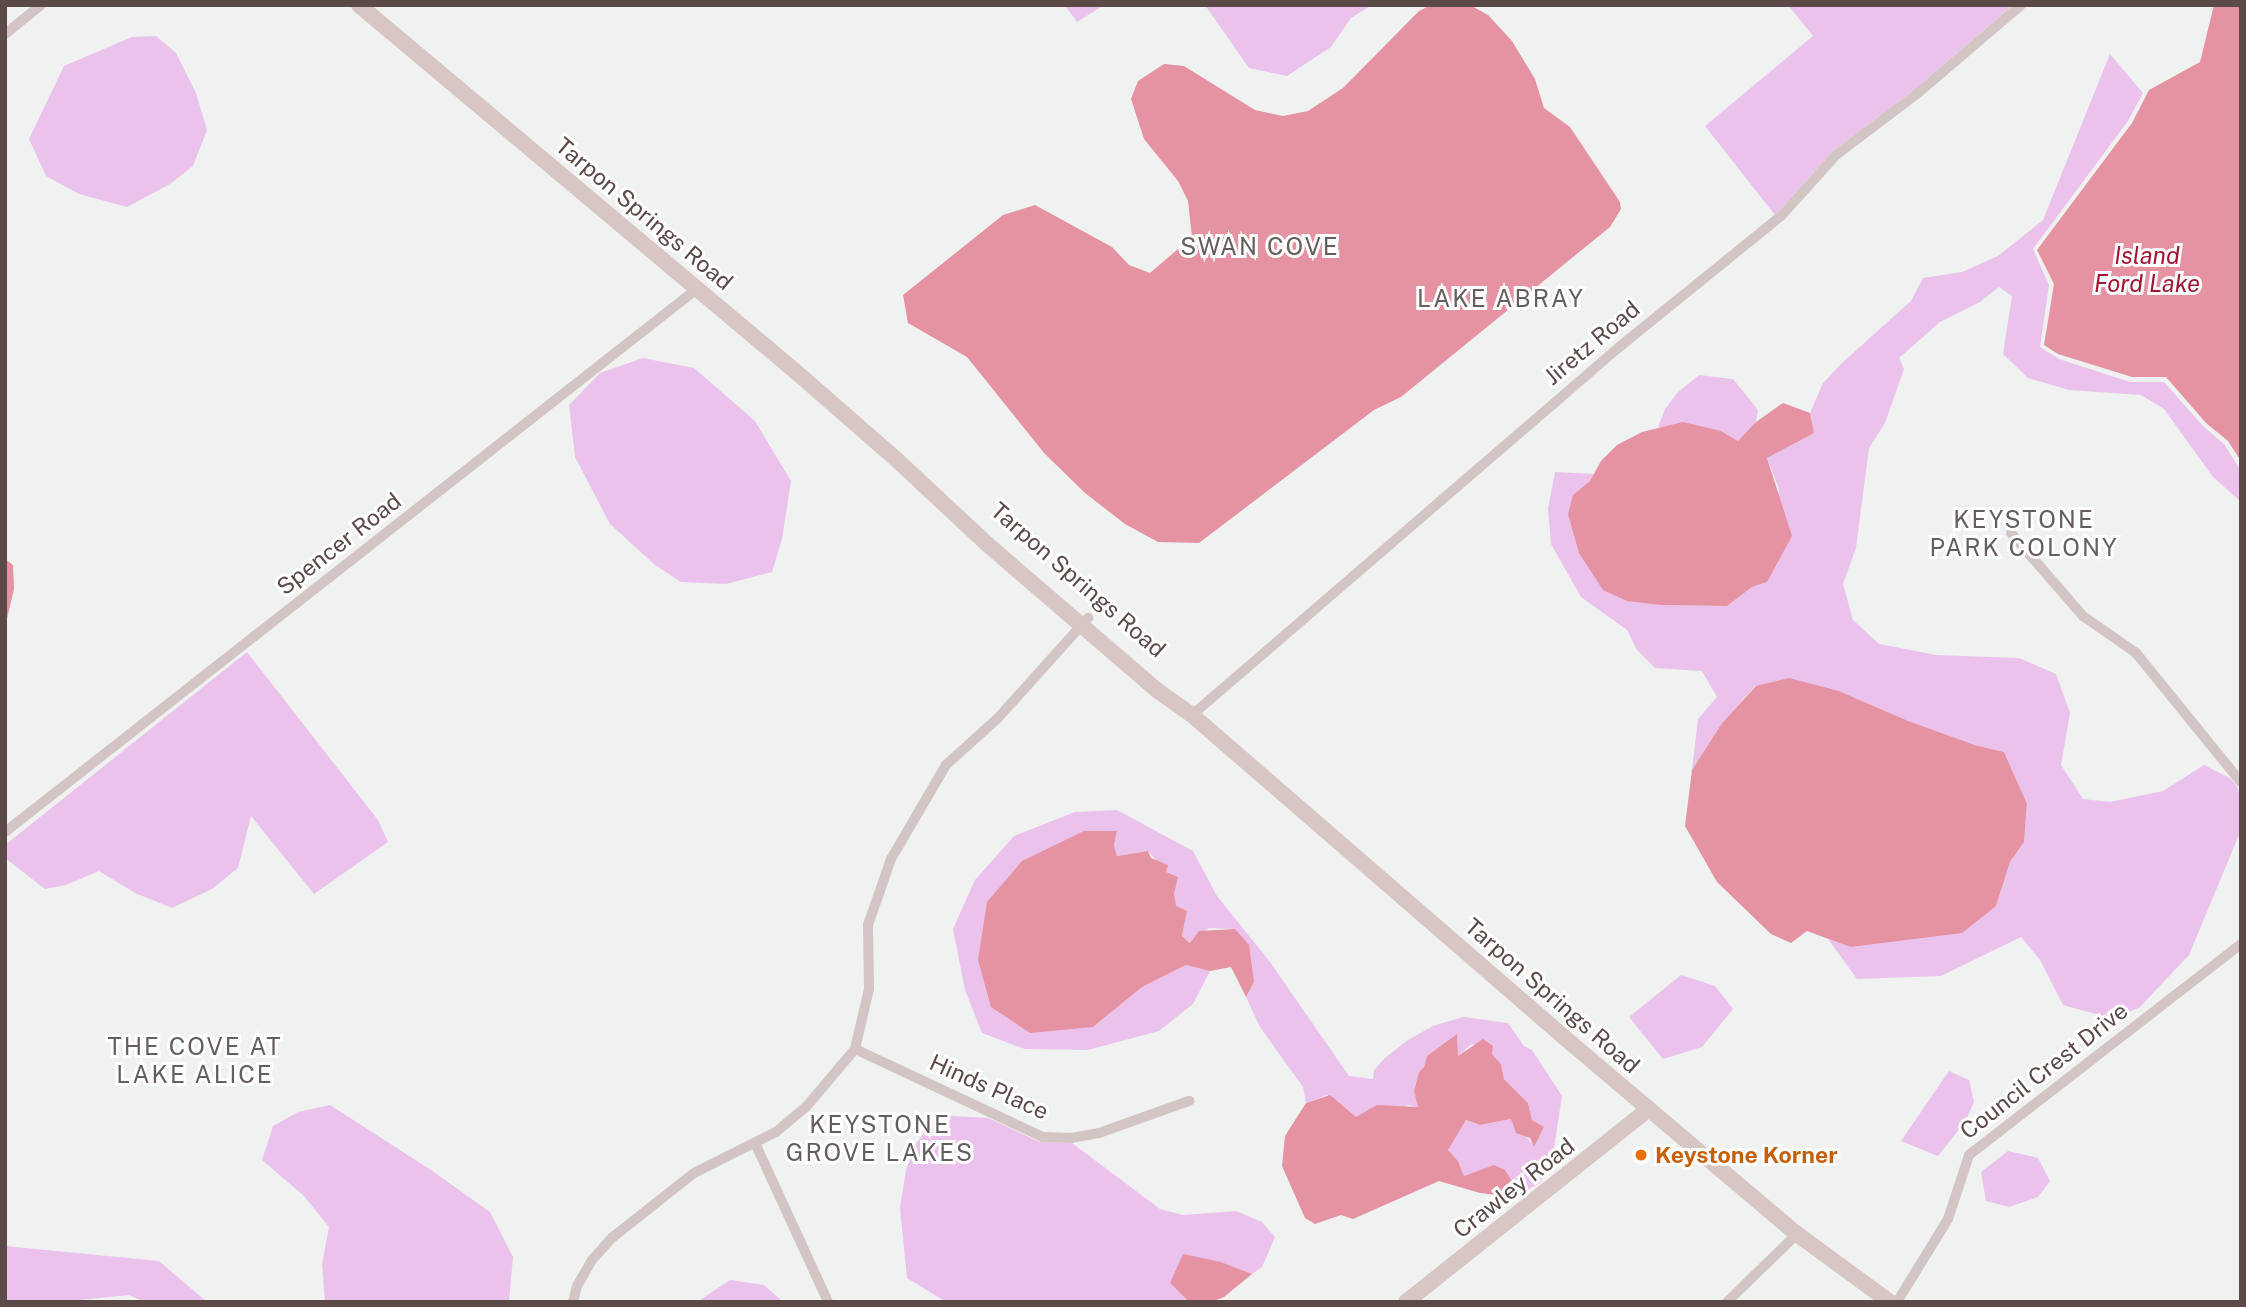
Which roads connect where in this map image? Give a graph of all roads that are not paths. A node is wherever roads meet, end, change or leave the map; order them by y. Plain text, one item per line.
1 (41, 5) edge
2 (359, 5) edge
3 (2021, 5) edge
4 (5, 34) edge
5 (698, 288) junction
6 (2011, 533) dead end
7 (1084, 621) junction
8 (1192, 715) junction
9 (2241, 782) edge
10 (5, 832) edge
11 (2241, 944) edge
12 (855, 1049) junction
13 (1189, 1101) dead end
14 (1649, 1109) junction
15 (755, 1143) junction
16 (1797, 1234) junction
17 (573, 1302) edge
18 (828, 1302) edge
19 (1406, 1302) edge
20 (1727, 1302) edge
21 (1890, 1302) edge
22 (1896, 1302) edge

1 - 4 street
2 - 5 main road, Tarpon Springs Road
3 - 8 street, Jiretz Road
5 - 7 main road, Tarpon Springs Road
5 - 10 street, Spencer Road
6 - 9 street
7 - 8 main road, Tarpon Springs Road
7 - 12 street
8 - 14 main road, Tarpon Springs Road
11 - 22 street, Council Crest Drive
12 - 13 street, Hinds Place
12 - 15 street
14 - 16 main road, Tarpon Springs Road
14 - 19 main road, Crawley Road
15 - 17 street
15 - 18 street
16 - 20 street
16 - 21 main road, Tarpon Springs Road

